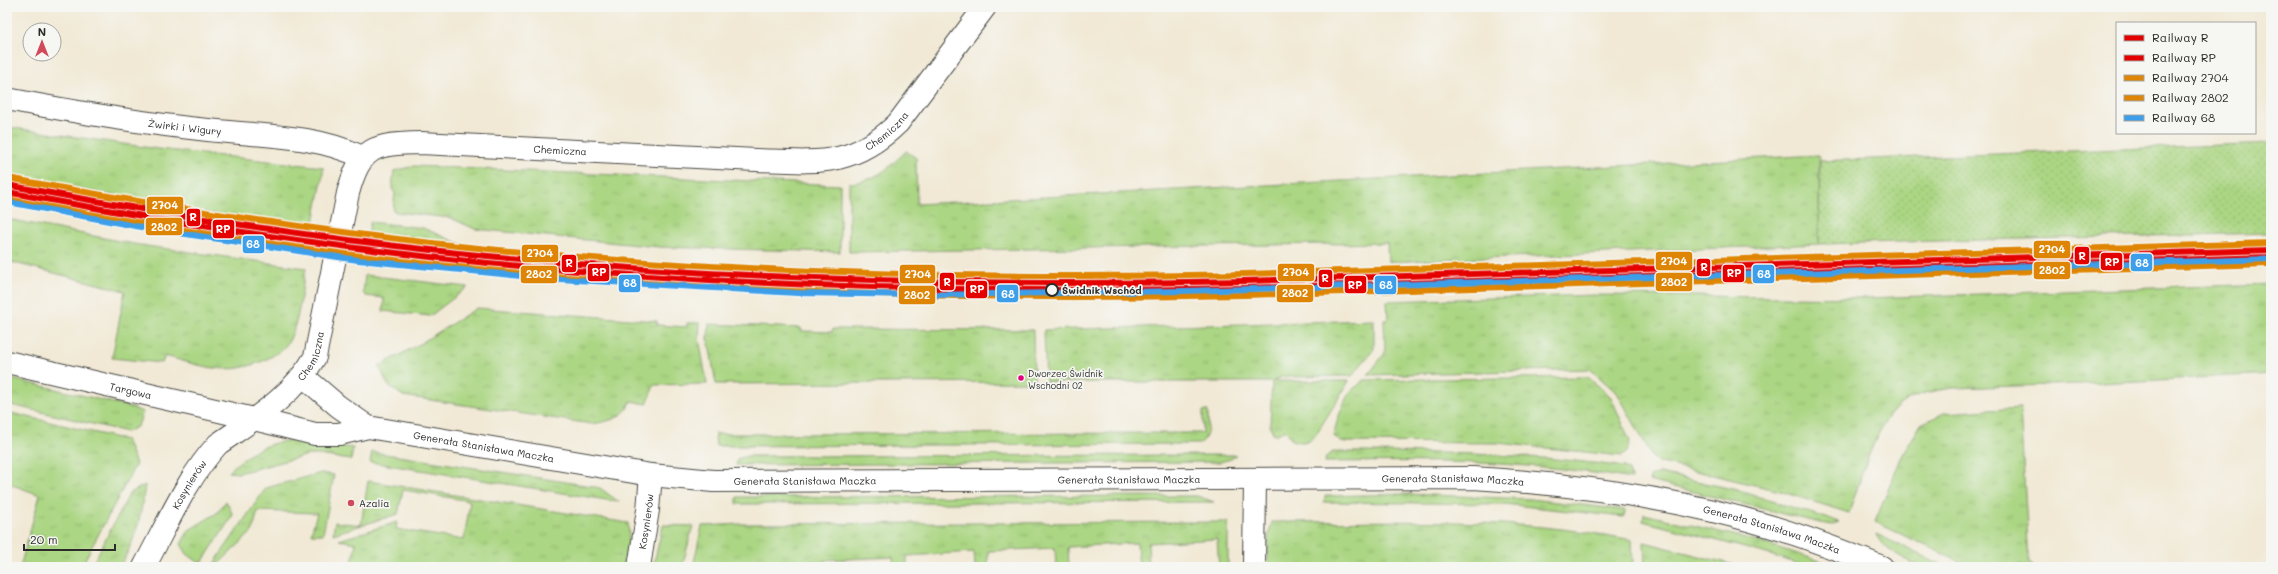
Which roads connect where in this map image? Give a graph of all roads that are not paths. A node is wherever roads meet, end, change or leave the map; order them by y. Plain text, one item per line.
1 (985, 7) edge
2 (7, 99) edge
3 (362, 157) junction
4 (7, 362) edge
5 (303, 376) junction
6 (254, 418) junction
7 (368, 427) junction
8 (651, 475) junction
9 (1255, 478) junction
10 (144, 567) edge
11 (639, 567) edge
12 (1254, 567) edge
13 (1882, 567) edge

1 - 3 street, Chemiczna
2 - 3 street, Żwirki i Wigury
3 - 5 street, Chemiczna
4 - 6 street, Targowa
5 - 6 street, Chemiczna
5 - 7 street, Generała Stanisława Maczka
6 - 7 street, Generała Stanisława Maczka
6 - 10 street, Kosynierów
7 - 8 street, Generała Stanisława Maczka
8 - 9 street, Generała Stanisława Maczka
8 - 11 street, Kosynierów
9 - 12 street
9 - 13 street, Generała Stanisława Maczka

